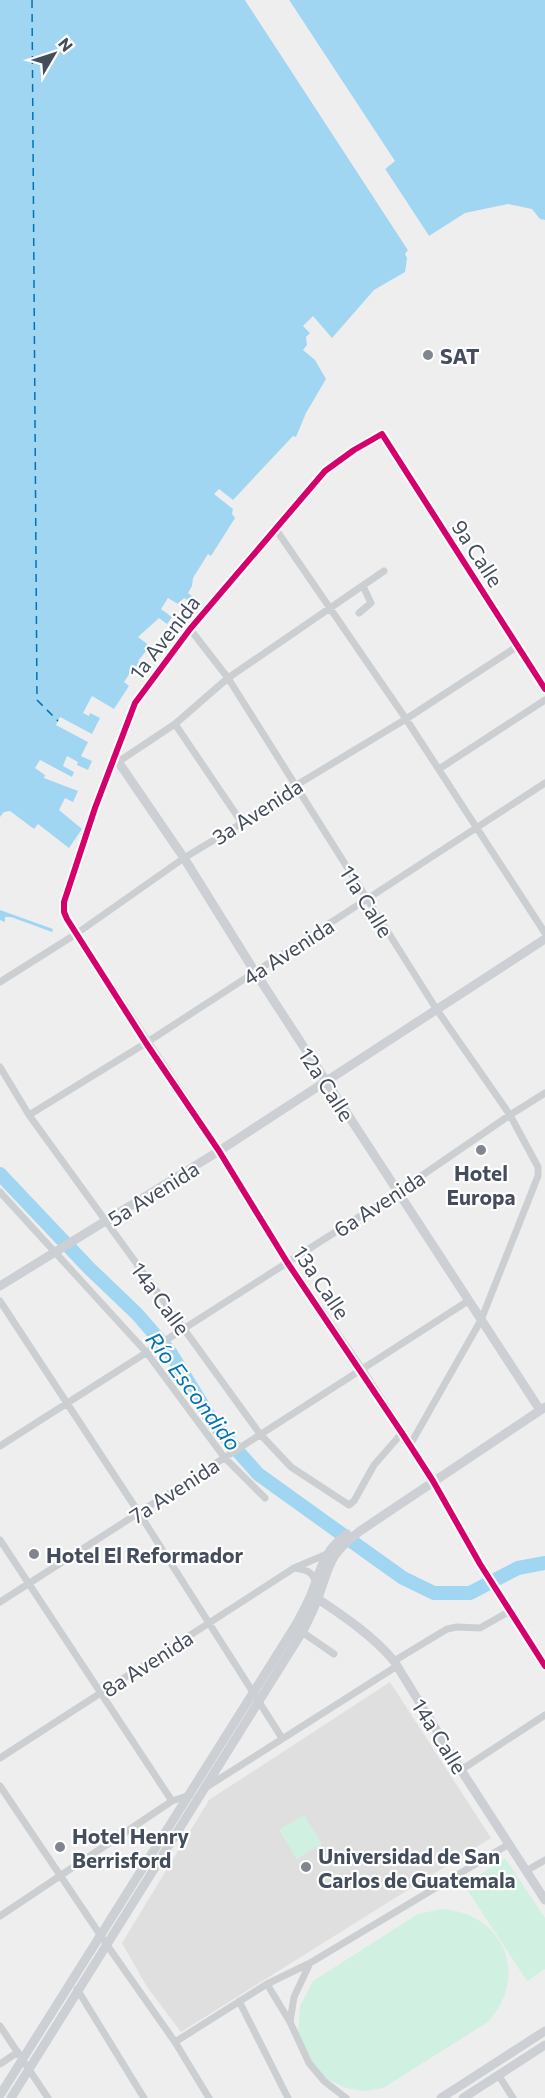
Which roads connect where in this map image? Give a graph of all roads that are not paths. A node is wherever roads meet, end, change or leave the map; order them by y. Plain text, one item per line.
1 (382, 434) joint
2 (275, 528) junction
3 (384, 572) dead end
4 (363, 586) junction
5 (329, 608) junction
6 (358, 613) dead end
7 (190, 629) junction
8 (518, 646) junction
9 (228, 678) junction
10 (545, 689) edge
11 (545, 700) edge
12 (406, 719) junction
13 (175, 724) junction
14 (117, 760) junction
15 (439, 769) junction
16 (545, 783) edge
17 (295, 786) junction
18 (242, 823) junction
19 (476, 828) junction
20 (184, 858) junction
21 (366, 899) junction
22 (67, 919) joint
23 (545, 933) edge
24 (76, 934) junction
25 (545, 939) edge
26 (255, 972) junction
27 (0, 982) edge
28 (437, 1010) junction
29 (146, 1043) junction
30 (0, 1067) edge
31 (326, 1081) junction
32 (545, 1094) edge
33 (29, 1115) junction
34 (510, 1115) junction
35 (219, 1151) junction
36 (0, 1192) edge
37 (398, 1192) junction
38 (106, 1221) junction
39 (58, 1251) junction
40 (287, 1262) junction
41 (0, 1286) edge
42 (468, 1300) junction
43 (0, 1301) edge
44 (481, 1320) junction
45 (180, 1331) junction
46 (148, 1352) junction
47 (361, 1369) junction
48 (67, 1404) junction
49 (542, 1408) edge
50 (402, 1433) junction
51 (260, 1434) junction
52 (410, 1445) junction
53 (0, 1446) edge
54 (227, 1456) junction
55 (433, 1481) junction
56 (265, 1498) dead end
57 (139, 1513) junction
58 (0, 1540) edge
59 (341, 1541) junction
60 (327, 1554) junction
61 (294, 1568) junction
62 (315, 1581) junction
63 (30, 1583) junction
64 (314, 1598) junction
65 (0, 1602) edge
66 (509, 1609) junction
67 (208, 1623) junction
68 (302, 1632) junction
69 (334, 1654) dead end
70 (395, 1664) junction
71 (545, 1666) edge
72 (101, 1693) junction
73 (256, 1697) junction
74 (545, 1715) edge
75 (282, 1738) junction
76 (0, 1758) edge
77 (461, 1770) junction
78 (0, 1786) edge
79 (203, 1789) junction
80 (187, 1797) junction
81 (172, 1801) junction
82 (509, 1844) junction
83 (545, 1860) edge
84 (526, 1871) junction
85 (59, 1876) junction
86 (545, 1900) edge
87 (0, 1916) edge
88 (100, 1936) junction
89 (106, 1946) junction
90 (310, 1963) junction
91 (267, 1984) junction
92 (77, 1989) junction
93 (239, 2001) junction
94 (290, 2022) junction
95 (0, 2026) edge
96 (545, 2031) edge
97 (175, 2042) junction
98 (545, 2045) edge
99 (23, 2060) junction
100 (0, 2064) edge
101 (499, 2076) junction
102 (0, 2095) edge
103 (11, 2098) edge
104 (48, 2098) edge
105 (144, 2098) edge
106 (209, 2098) edge
107 (288, 2098) edge
108 (346, 2098) edge
109 (441, 2098) edge
110 (463, 2098) edge
111 (513, 2098) edge

1 - 2 street, 1a Avenida
1 - 8 street, 9a Calle
2 - 5 street
2 - 7 street, 1a Avenida
3 - 4 street
4 - 5 street
4 - 6 street
5 - 9 street
5 - 12 street
7 - 9 street, 11a Calle
7 - 14 street, 1a Avenida
8 - 10 street, 9a Calle
8 - 12 street, 3a Avenida
9 - 13 street
9 - 17 street, 11a Calle
11 - 15 street
12 - 15 street
12 - 17 street, 3a Avenida
13 - 14 street
13 - 18 street
14 - 20 street, 12a Calle
14 - 22 street, 1a Avenida
15 - 19 street
16 - 19 street, 4a Avenida
17 - 18 street, 3a Avenida
17 - 21 street, 11a Calle
18 - 20 street, 3a Avenida
19 - 21 street, 4a Avenida
19 - 23 street
20 - 24 street, 3a Avenida
20 - 26 street, 12a Calle
21 - 26 street, 4a Avenida
21 - 28 street, 11a Calle
22 - 24 street, 13a Calle
24 - 27 street, 3a Avenida
24 - 29 street, 13a Calle
25 - 28 street, 5a Avenida
26 - 29 street, 4a Avenida
26 - 31 street, 12a Calle
28 - 31 street, 5a Avenida
28 - 34 street, 11a Calle
29 - 33 street, 4a Avenida
29 - 35 street, 13a Calle
30 - 33 street, 14a Calle
31 - 35 street, 5a Avenida
31 - 37 street, 12a Calle
32 - 34 street, 6a Avenida
33 - 38 street, 14a Calle
34 - 37 street, 6a Avenida
34 - 44 street, 11a Calle
35 - 38 street, 5a Avenida
35 - 40 street, 13a Calle
36 - 39 street
37 - 40 street, 6a Avenida
37 - 42 street, 12a Calle
38 - 39 street, 5a Avenida
38 - 45 street, 14a Calle
39 - 41 street, 5a Avenida
39 - 46 street
40 - 45 street, 6a Avenida
40 - 47 street, 13a Calle
42 - 44 street, 12a Calle
42 - 47 street, 7a Avenida
43 - 48 street
44 - 49 street, 12a Calle
44 - 52 street
45 - 46 street, 6a Avenida
45 - 51 street, 14a Calle
46 - 48 street, 6a Avenida
46 - 54 street
47 - 50 street, 13a Calle
47 - 51 street, 7a Avenida
48 - 53 street, 6a Avenida
48 - 57 street
49 - 55 street, 8a Avenida
50 - 51 street, 14a Calle
50 - 52 street, 13a Calle
51 - 54 street, 7a Avenida
52 - 55 street, 13a Calle
54 - 56 street
54 - 57 street, 7a Avenida
55 - 59 street, 8a Avenida
55 - 66 street, 13a Calle
57 - 63 street, 7a Avenida
57 - 67 street
58 - 63 street
59 - 60 street, 8a Avenida
59 - 64 street, 8a Avenida
60 - 61 street, 8a Avenida
60 - 62 street, 8a Avenida
61 - 62 street
61 - 67 street, 8a Avenida
62 - 64 street, 8a Avenida
63 - 65 street, 7a Avenida
63 - 72 street
64 - 68 street
64 - 70 street, 14a Calle
64 - 73 street
66 - 70 street
66 - 71 street, 13a Calle
67 - 72 street, 8a Avenida
67 - 73 street
68 - 69 street
68 - 73 street
70 - 75 street
70 - 77 street, 14a Calle
72 - 76 street, 8a Avenida
72 - 81 street
73 - 75 street
73 - 79 street
73 - 80 street
74 - 77 street
75 - 79 street
77 - 82 street, 14a Calle
78 - 85 street
79 - 80 street
79 - 89 street
80 - 81 street
80 - 88 street
81 - 85 street
82 - 84 street, 14a Calle
82 - 90 street
83 - 84 street
84 - 86 street, 14a Calle
85 - 87 street
85 - 88 street
88 - 89 street
88 - 99 street
89 - 92 street
89 - 97 street
90 - 91 street
90 - 94 street
91 - 93 street
91 - 94 street
92 - 99 street
92 - 105 street
93 - 97 street
93 - 107 street
94 - 108 street
95 - 99 street
96 - 109 street
97 - 106 street
98 - 101 street
99 - 100 street
99 - 102 street
99 - 103 street
99 - 104 street
101 - 110 street
101 - 111 street

